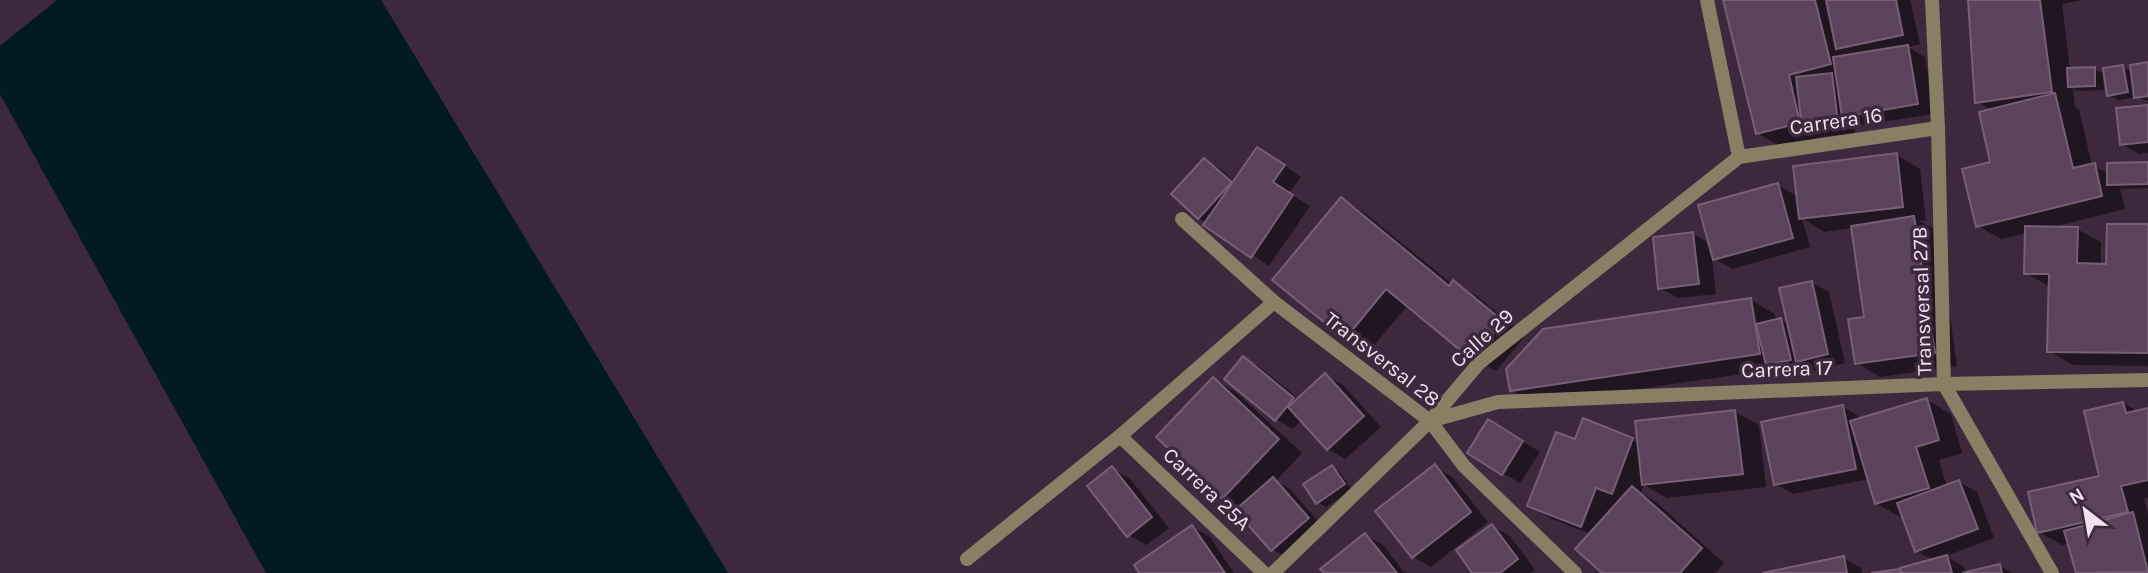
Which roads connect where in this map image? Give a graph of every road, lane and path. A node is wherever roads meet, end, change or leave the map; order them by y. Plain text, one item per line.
1 (1707, 0) edge
2 (1932, 0) edge
3 (1938, 128) junction
4 (1739, 157) junction
5 (1182, 219) dead end
6 (1274, 302) junction
7 (2148, 380) edge
8 (1944, 384) junction
9 (1430, 421) junction
10 (1120, 436) junction
11 (967, 559) dead end
12 (1264, 573) edge
13 (1273, 573) edge
14 (1574, 573) edge
15 (2052, 573) edge

1 - 4 street
2 - 3 street, Transversal 27B
3 - 4 street, Carrera 16
3 - 8 street, Transversal 27B
4 - 9 street, Calle 29
5 - 6 street, Transversal 28
6 - 9 street, Transversal 28
6 - 10 street
7 - 8 street, Carrera 17
8 - 9 street, Carrera 17
8 - 15 street, Transversal 27B
9 - 13 street, Calle 29
9 - 14 street, Transversal 28
10 - 11 street
10 - 12 street, Carrera 25A

